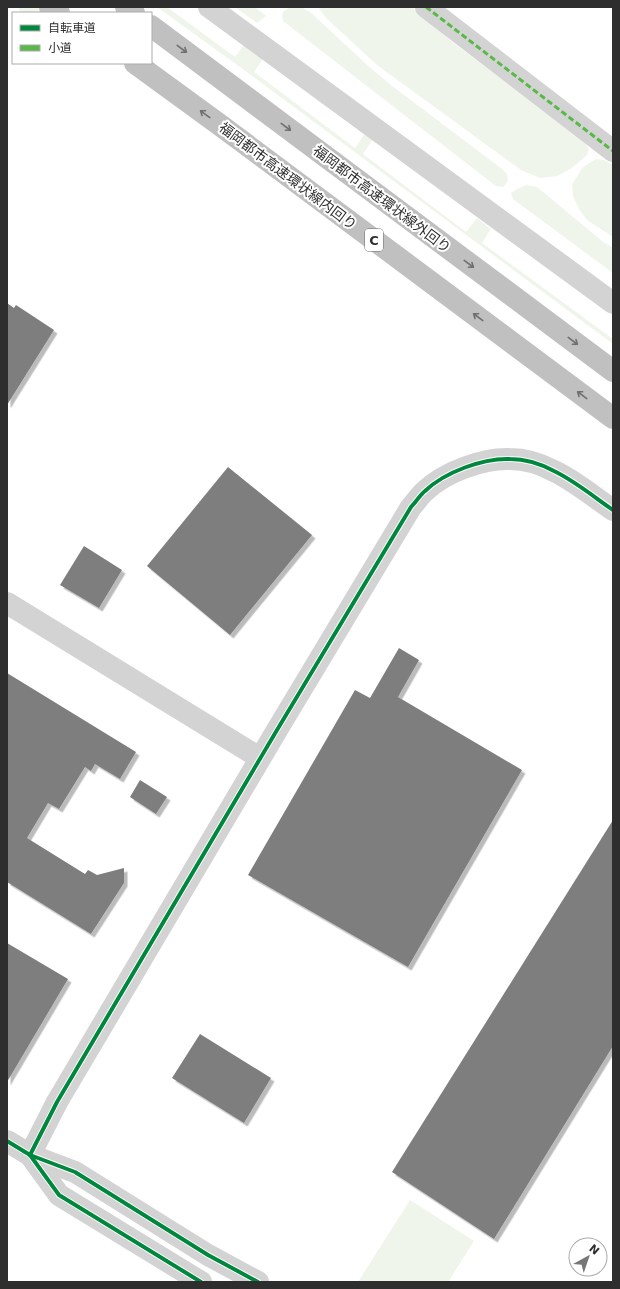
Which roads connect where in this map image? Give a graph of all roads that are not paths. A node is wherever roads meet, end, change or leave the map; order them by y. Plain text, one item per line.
1 (209, 7) edge
2 (426, 7) edge
3 (152, 27) edge
4 (136, 64) edge
5 (613, 151) edge
6 (613, 303) edge
7 (613, 371) edge
8 (613, 418) edge
9 (613, 510) edge
10 (7, 603) edge
11 (260, 758) junction
12 (7, 1140) edge
13 (30, 1154) junction
14 (202, 1282) edge
15 (258, 1282) edge

1 - 6 street
2 - 5 street
3 -> 7 highway, 福岡都市高速環状線外回り
8 -> 4 highway, 福岡都市高速環状線内回り / C
9 - 11 street
10 - 11 street
11 - 13 street
12 - 13 street
13 - 14 street
13 - 15 street

